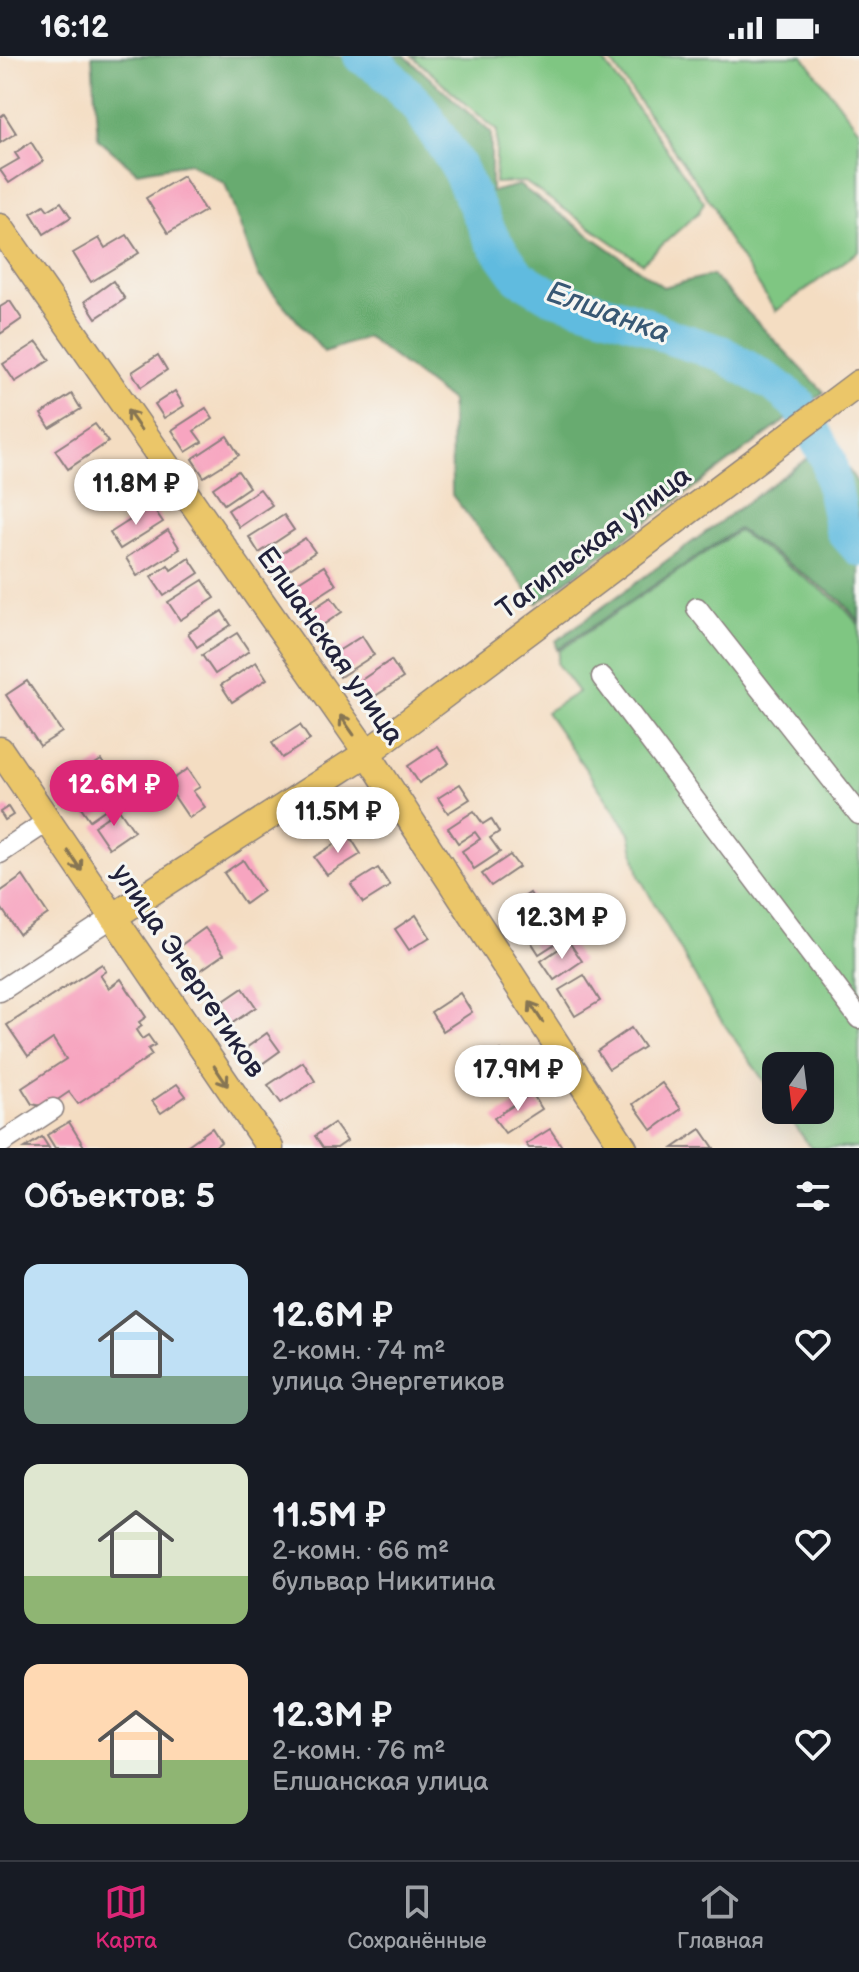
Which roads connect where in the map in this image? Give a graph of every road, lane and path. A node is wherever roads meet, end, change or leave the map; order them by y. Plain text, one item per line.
1 (0, 227) edge
2 (859, 383) edge
3 (697, 608) dead end
4 (602, 677) dead end
5 (0, 750) edge
6 (367, 753) junction
7 (859, 814) edge
8 (48, 821) junction
9 (0, 853) edge
10 (113, 917) junction
11 (0, 991) edge
12 (859, 1018) edge
13 (53, 1109) dead end
14 (0, 1144) edge
15 (270, 1148) edge
16 (624, 1148) edge

6 -> 1 main road, Елшанская улица
2 - 6 main road, Тагильская улица
3 - 7 street
4 - 12 street
5 - 8 main road, улица Энергетиков
6 - 10 main road, Тагильская улица
16 -> 6 main road, Елшанская улица
8 - 9 street
8 -> 10 main road, улица Энергетиков
10 - 11 street
10 -> 15 main road, улица Энергетиков
13 - 14 street

